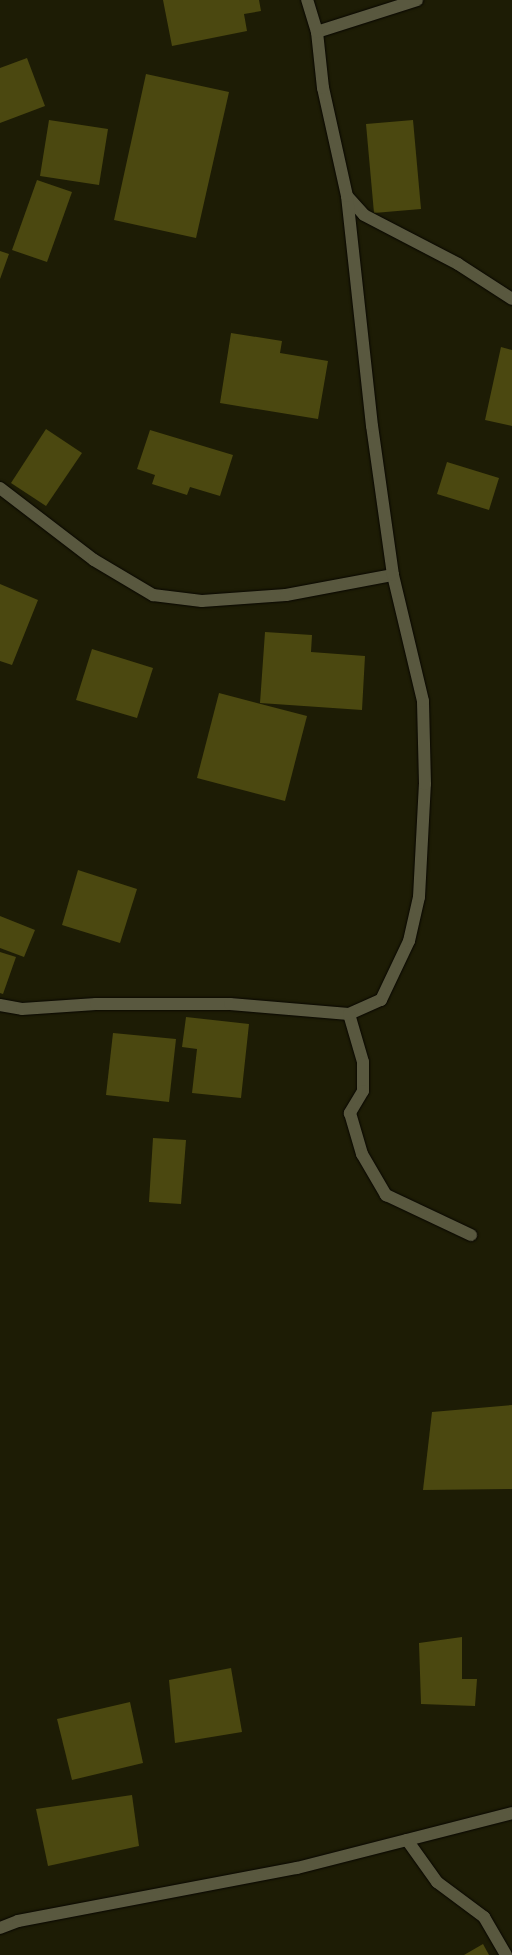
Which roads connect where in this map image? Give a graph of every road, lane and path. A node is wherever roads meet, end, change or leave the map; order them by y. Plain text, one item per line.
1 (307, 0) edge
2 (417, 0) edge
3 (317, 32) junction
4 (347, 196) junction
5 (512, 299) edge
6 (0, 488) edge
7 (393, 575) junction
8 (0, 1005) edge
9 (349, 1014) junction
10 (471, 1235) dead end
11 (512, 1813) edge
12 (408, 1840) junction
13 (0, 1928) edge
14 (506, 1955) edge

1 - 3 street
2 - 3 street
3 - 4 street
4 - 5 street
4 - 7 street
6 - 7 street
7 - 9 street
8 - 9 street
9 - 10 street
11 - 12 street
12 - 13 street
12 - 14 street

